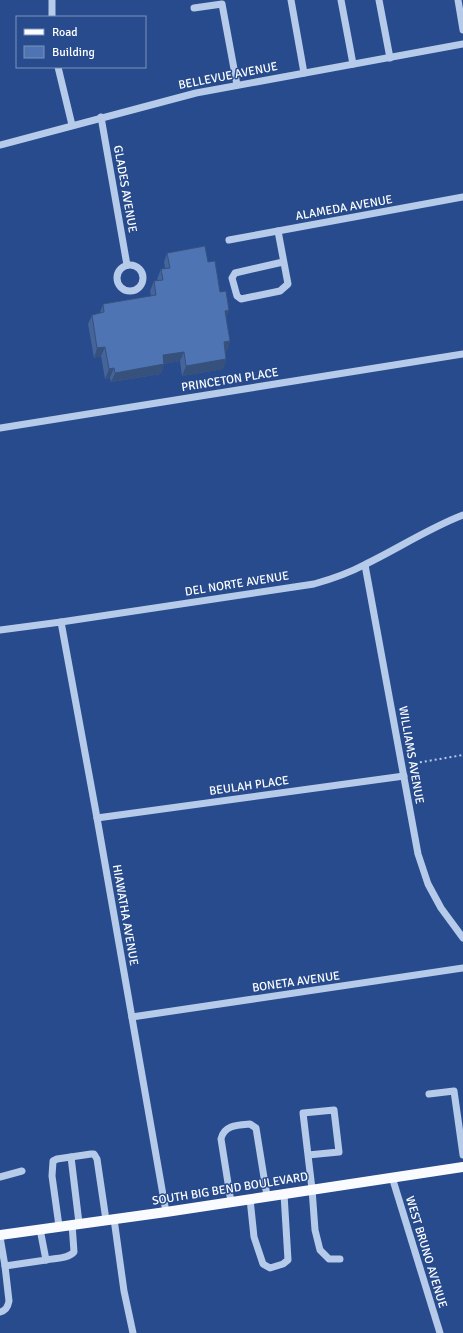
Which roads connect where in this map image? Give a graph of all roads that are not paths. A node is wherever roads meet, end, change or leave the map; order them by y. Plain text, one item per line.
1 (52, 0) edge
2 (290, 0) edge
3 (341, 0) edge
4 (379, 0) edge
5 (458, 0) edge
6 (194, 8) dead end
7 (52, 16) edge
8 (463, 30) edge
9 (463, 44) edge
10 (390, 58) junction
11 (353, 64) junction
12 (58, 68) edge
13 (304, 74) junction
14 (237, 86) junction
15 (101, 117) junction
16 (72, 125) junction
17 (0, 145) edge
18 (463, 197) edge
19 (278, 231) junction
20 (229, 240) dead end
21 (283, 262) junction
22 (127, 265) dead end
23 (463, 354) edge
24 (0, 428) edge
25 (463, 515) edge
26 (365, 565) junction
27 (61, 622) junction
28 (0, 630) edge
29 (404, 776) junction
30 (97, 818) junction
31 (463, 938) edge
32 (463, 968) edge
33 (132, 1017) junction
34 (429, 1094) dead end
35 (308, 1155) junction
36 (463, 1155) edge
37 (71, 1157) junction
38 (463, 1167) edge
39 (22, 1171) dead end
40 (0, 1177) edge
41 (392, 1177) junction
42 (312, 1189) junction
43 (284, 1194) junction
44 (267, 1196) junction
45 (250, 1199) junction
46 (231, 1202) junction
47 (166, 1212) junction
48 (110, 1219) junction
49 (76, 1224) junction
50 (59, 1226) junction
51 (40, 1229) junction
52 (0, 1236) edge
53 (340, 1259) dead end
54 (46, 1260) junction
55 (5, 1266) junction
56 (0, 1312) edge
57 (133, 1333) edge
58 (440, 1333) edge

1 - 7 street
2 - 13 street
3 - 11 street
4 - 10 street
5 - 8 street
6 - 14 street
9 - 10 street, BELLEVUE AVENUE
10 - 11 street, BELLEVUE AVENUE
11 - 13 street, BELLEVUE AVENUE
12 - 16 street
13 - 14 street, BELLEVUE AVENUE
14 - 15 street, BELLEVUE AVENUE
15 - 16 street, BELLEVUE AVENUE
15 - 22 street, GLADES AVENUE
16 - 17 street, BELLEVUE AVENUE
18 - 19 street, ALAMEDA AVENUE
19 - 20 street, ALAMEDA AVENUE
19 - 21 street
21 - 21 street
23 - 24 street, PRINCETON PLACE
25 - 26 street, DEL NORTE AVENUE
26 - 27 street, DEL NORTE AVENUE
26 - 29 street, WILLIAMS AVENUE
27 - 28 street, DEL NORTE AVENUE
27 - 30 street, HIAWATHA AVENUE
29 - 30 street, BEULAH PLACE
29 - 31 street, WILLIAMS AVENUE
30 - 33 street, HIAWATHA AVENUE
32 - 33 street, BONETA AVENUE
33 - 47 street, HIAWATHA AVENUE
34 - 36 street
35 - 35 street
35 - 42 street
37 - 48 street
37 - 49 street
37 - 50 street
38 - 41 main road, SOUTH BIG BEND BOULEVARD
39 - 40 street
41 - 42 main road, SOUTH BIG BEND BOULEVARD
41 - 58 street, WEST BRUNO AVENUE
42 - 43 main road, SOUTH BIG BEND BOULEVARD
42 - 53 street
43 - 44 main road, SOUTH BIG BEND BOULEVARD
43 - 45 street
44 - 45 main road, SOUTH BIG BEND BOULEVARD
44 - 46 street
45 - 46 main road, SOUTH BIG BEND BOULEVARD
46 - 47 main road, SOUTH BIG BEND BOULEVARD
47 - 48 main road, SOUTH BIG BEND BOULEVARD
48 - 49 main road, SOUTH BIG BEND BOULEVARD
48 - 57 street
49 - 50 main road, SOUTH BIG BEND BOULEVARD
49 - 54 street
50 - 51 main road, SOUTH BIG BEND BOULEVARD
51 - 52 main road, SOUTH BIG BEND BOULEVARD
51 - 54 street
52 - 55 street
54 - 55 street
55 - 56 street

